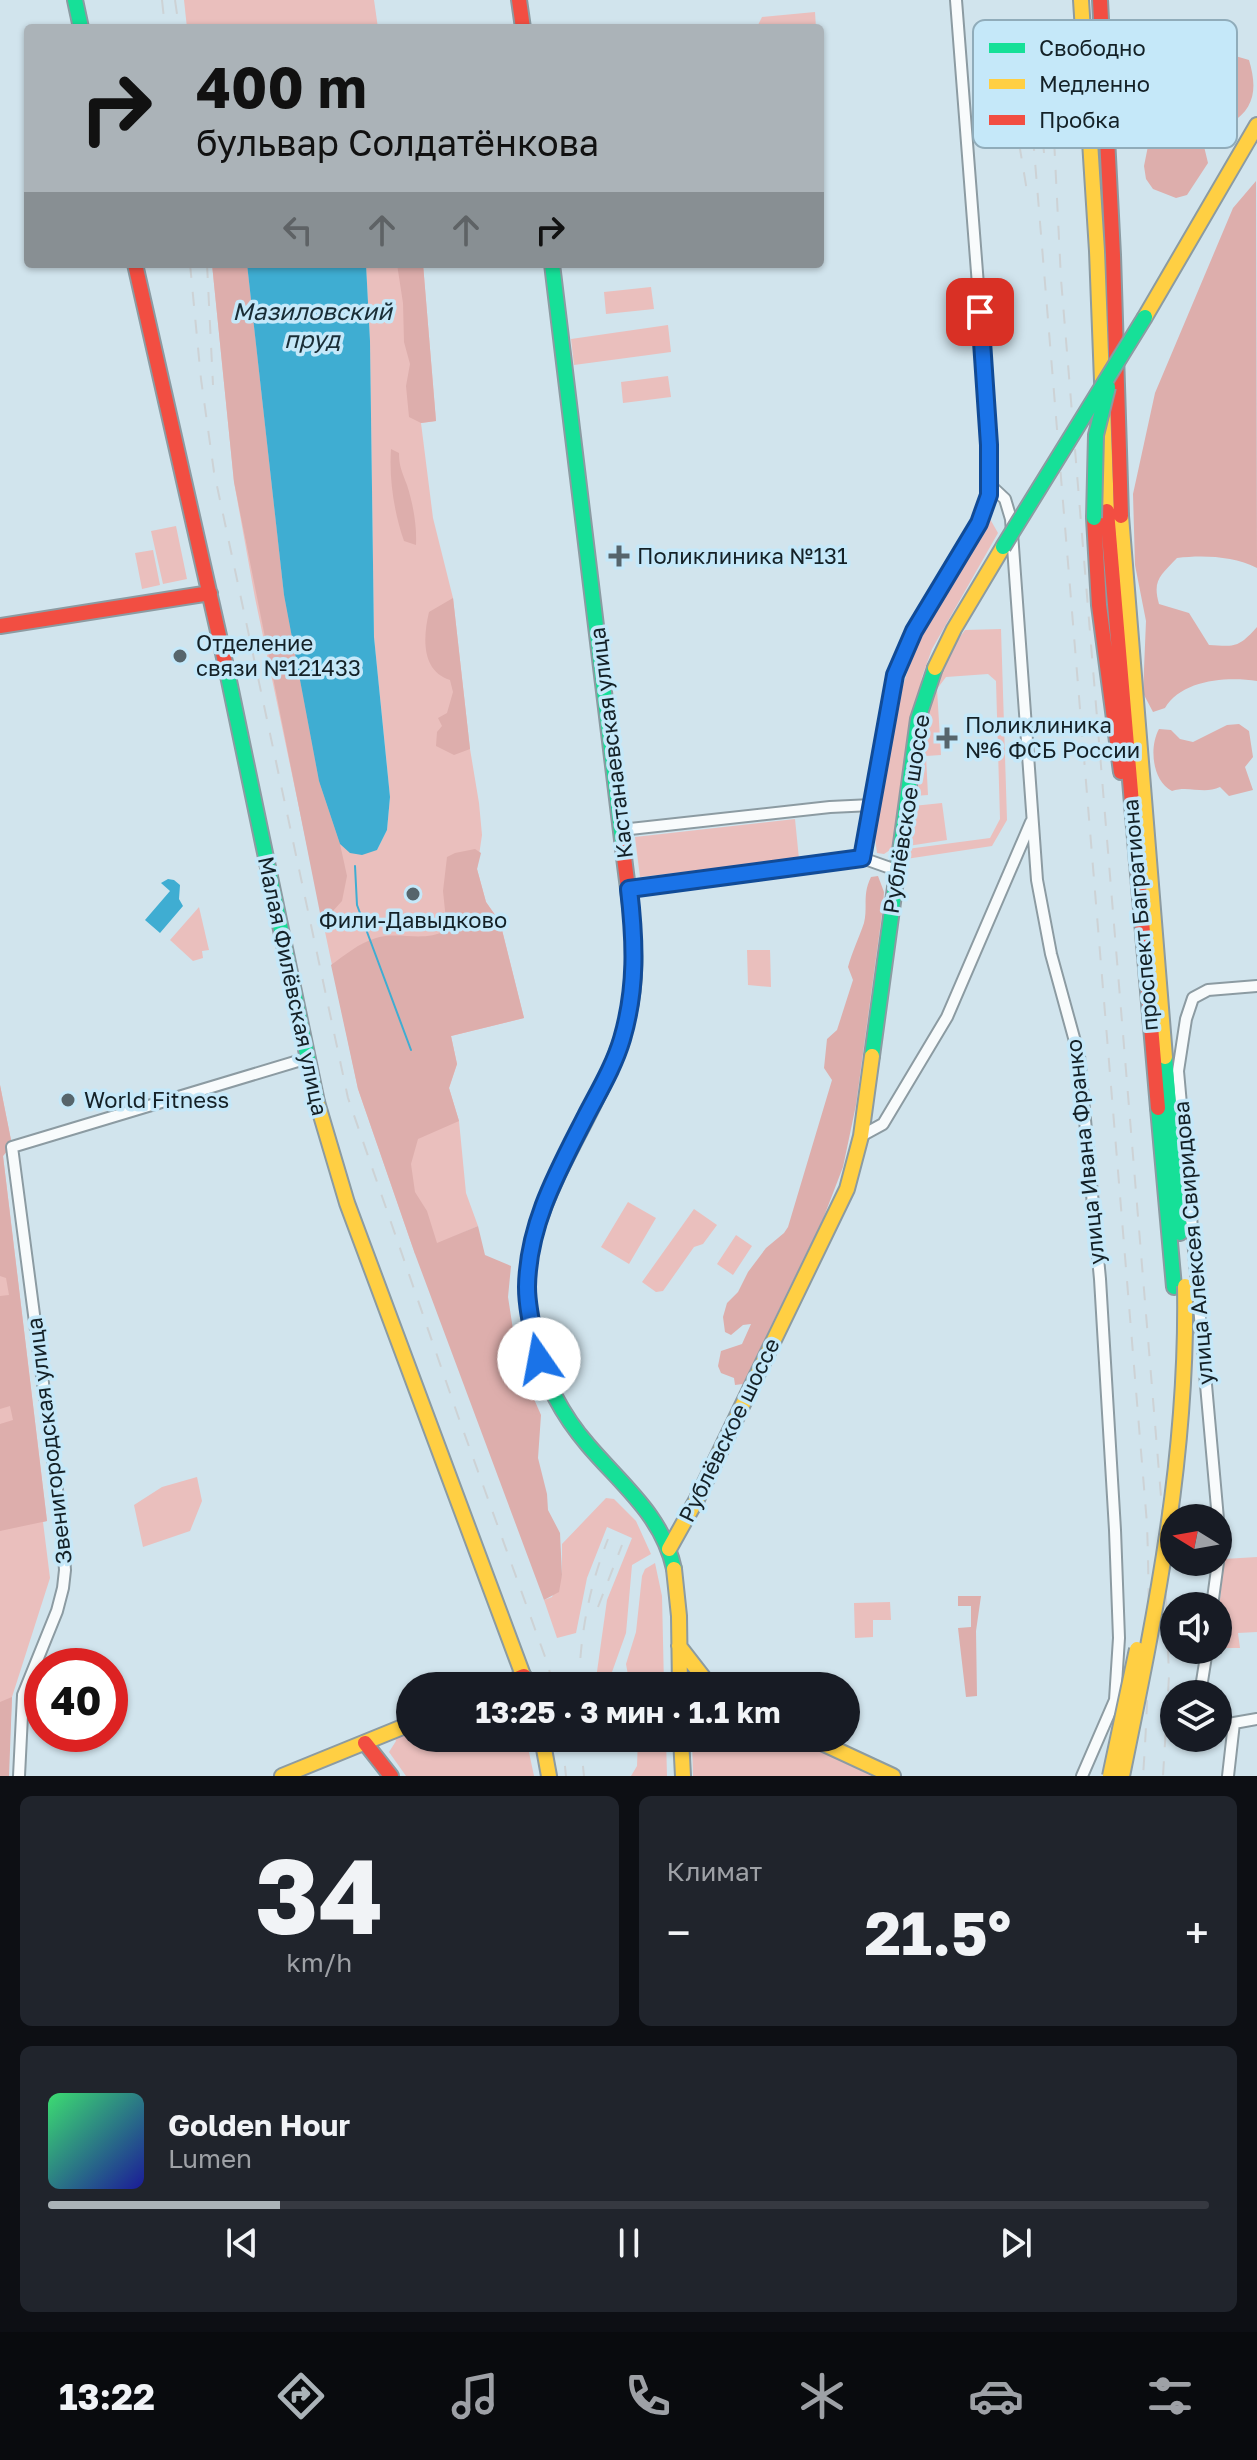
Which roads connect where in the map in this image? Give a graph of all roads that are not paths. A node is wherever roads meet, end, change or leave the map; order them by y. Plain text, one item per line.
1 (75, 0) edge
2 (519, 0) edge
3 (956, 0) edge
4 (1081, 0) edge
5 (1100, 0) edge
6 (1082, 20) edge
7 (1101, 20) edge
8 (80, 24) edge
9 (522, 24) edge
10 (1257, 125) edge
11 (1090, 148) edge
12 (1108, 148) edge
13 (136, 268) edge
14 (552, 268) edge
15 (1120, 357) junction
16 (990, 485) junction
17 (210, 593) junction
18 (0, 626) edge
19 (872, 805) junction
20 (1033, 818) junction
21 (621, 830) junction
22 (1133, 833) junction
23 (862, 858) junction
24 (896, 870) junction
25 (629, 889) junction
26 (1257, 986) edge
27 (308, 1058) junction
28 (861, 1136) junction
29 (1180, 1286) junction
30 (1217, 1504) edge
31 (669, 1549) junction
32 (679, 1646) junction
33 (522, 1672) edge
34 (680, 1672) edge
35 (699, 1672) edge
36 (1257, 1719) edge
37 (1234, 1723) joint
38 (396, 1730) edge
39 (365, 1743) junction
40 (545, 1752) edge
41 (682, 1752) edge
42 (841, 1752) edge
43 (19, 1776) edge
44 (282, 1776) edge
45 (391, 1776) edge
46 (549, 1776) edge
47 (683, 1776) edge
48 (893, 1776) edge
49 (1082, 1776) edge
50 (1110, 1776) edge
51 (1122, 1776) edge
52 (1228, 1776) edge

1 - 8 street
2 - 9 street
3 - 16 street
4 - 6 street, проспект Багратиона
5 - 7 street, проспект Багратиона
10 - 15 street, Рублёвское шоссе, bridge
11 - 22 street, проспект Багратиона
12 - 29 street, проспект Багратиона
13 - 17 street, Малая Филёвская улица
14 - 21 street, Кастанаевская улица
15 - 22 street, bridge
15 - 24 street, Рублёвское шоссе, bridge
16 - 19 street
16 - 20 street, улица Ивана Франко
17 - 18 street
17 - 27 street, Малая Филёвская улица
19 - 21 street
19 - 23 street
20 - 28 street
20 - 49 street, улица Ивана Франко
21 - 25 street, Кастанаевская улица
22 - 29 street, проспект Багратиона
23 - 24 street
23 - 25 street
24 - 28 street, Рублёвское шоссе
25 - 31 street, Кастанаевская улица
26 - 30 street, улица Алексея Свиридова
27 - 33 street, Малая Филёвская улица
27 - 43 street, Звенигородская улица
28 - 31 street, Рублёвское шоссе
29 - 50 street, проспект Багратиона, bridge
29 - 51 street, проспект Багратиона, bridge
31 - 32 street, Кастанаевская улица
32 - 34 street, Кастанаевская улица
32 - 35 street
36 - 37 street
37 - 52 street
38 - 39 street
39 - 44 street
39 - 45 street
40 - 46 street
41 - 47 street
42 - 48 street

